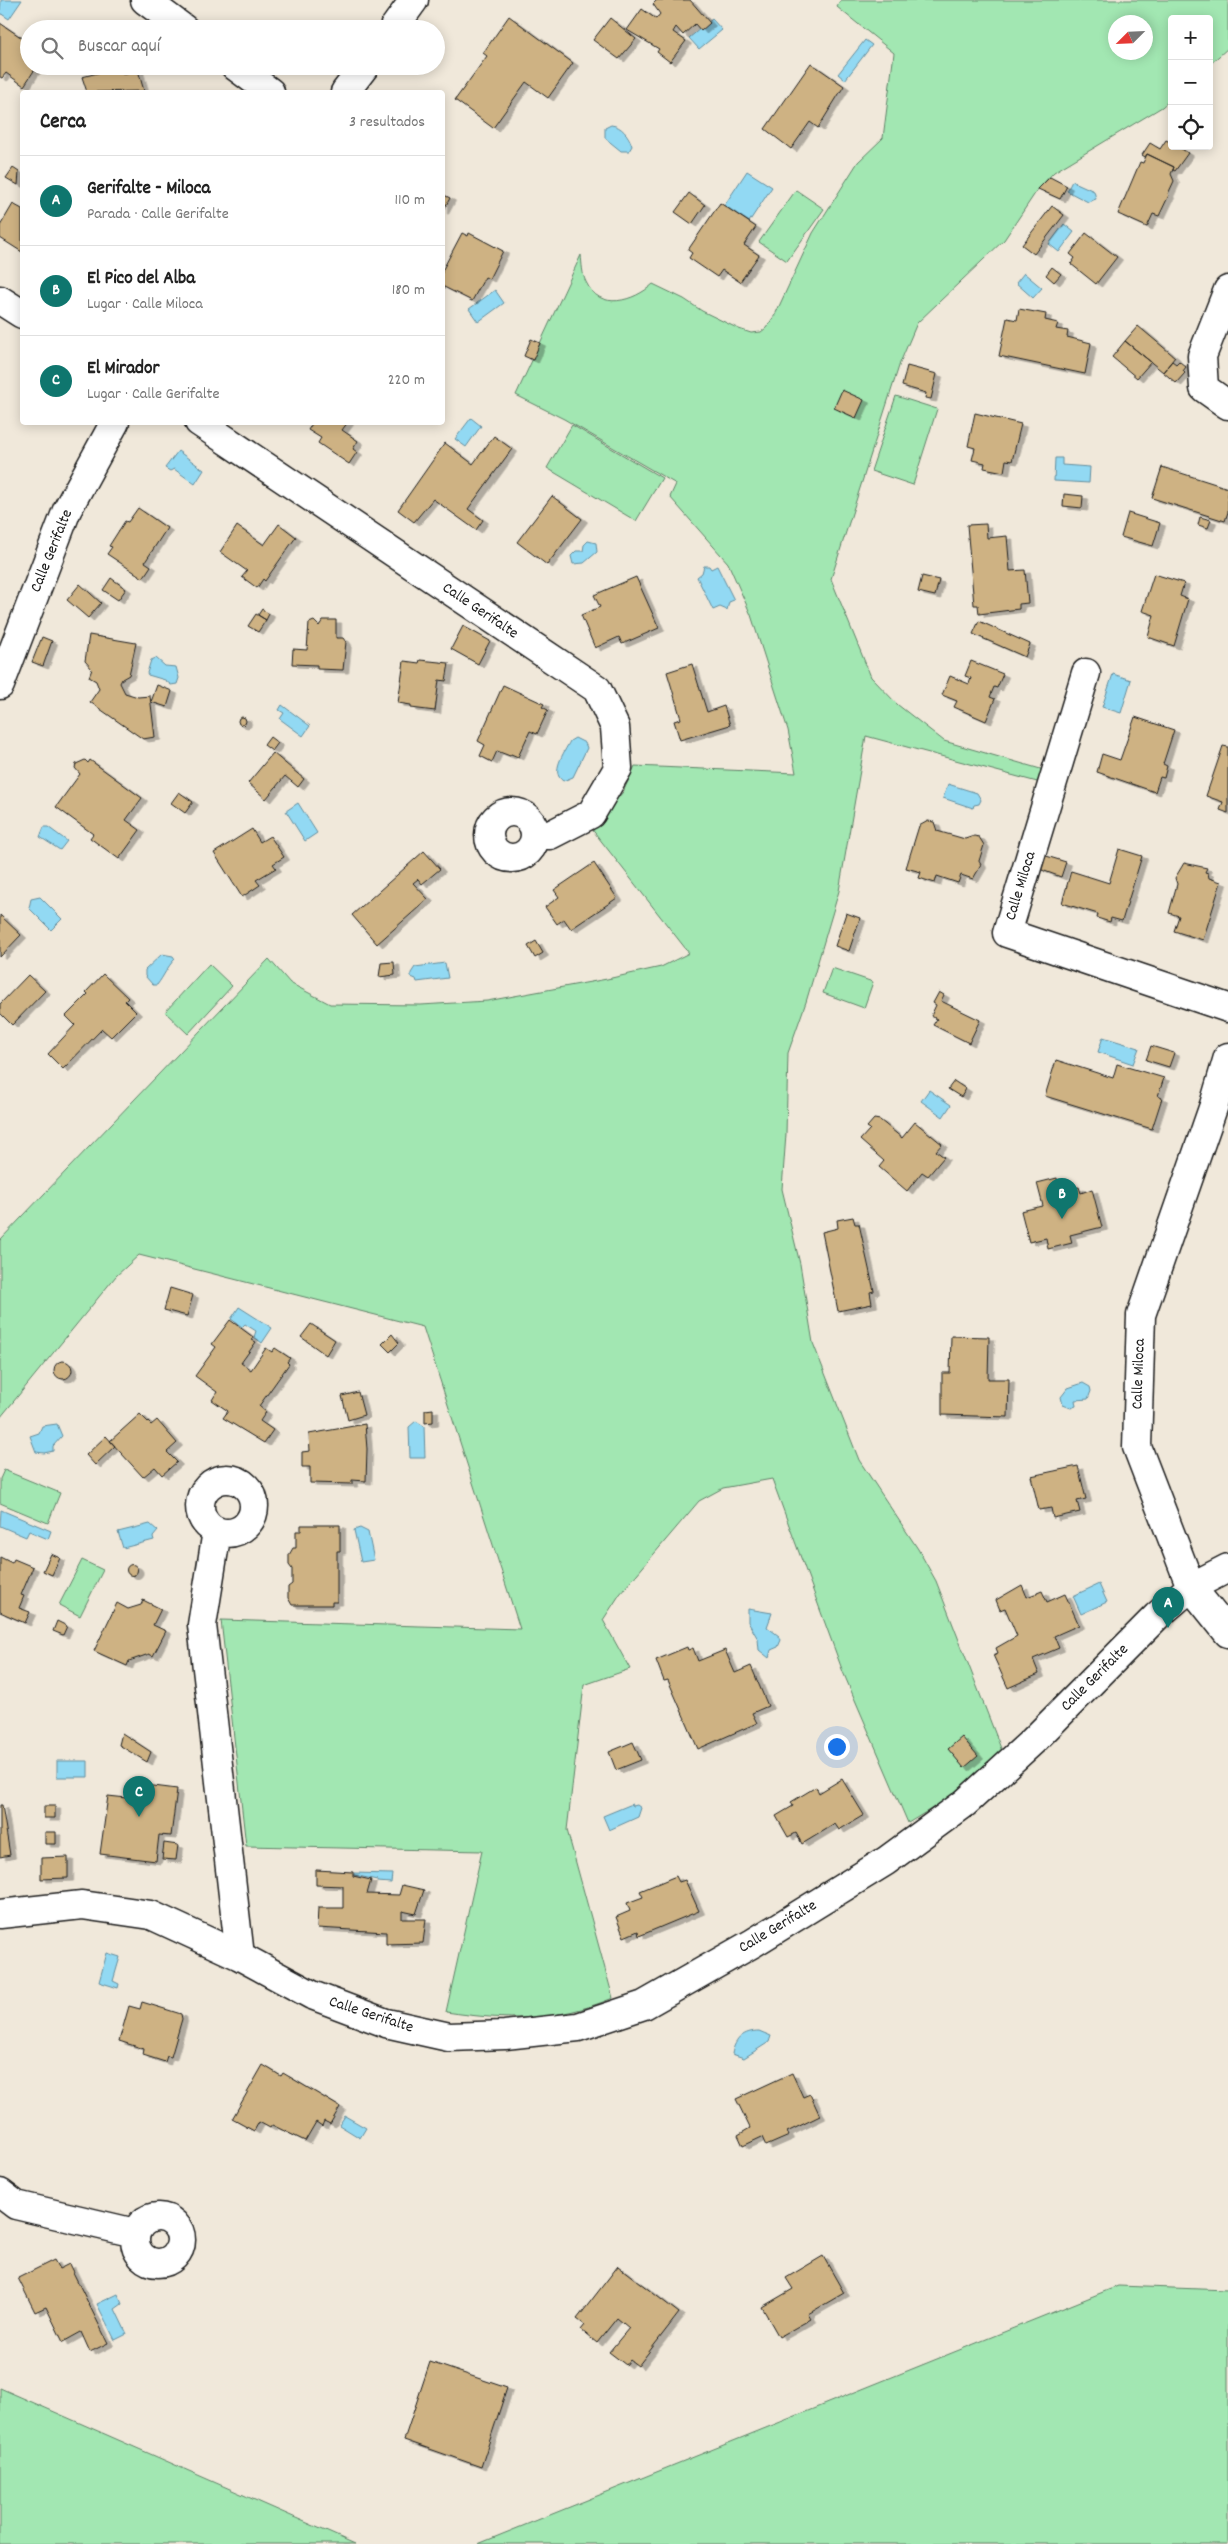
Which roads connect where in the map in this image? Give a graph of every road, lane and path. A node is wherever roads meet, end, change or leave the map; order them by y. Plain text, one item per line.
1 (145, 0) edge
2 (414, 0) edge
3 (172, 20) edge
4 (400, 20) edge
5 (246, 75) edge
6 (358, 75) edge
7 (267, 90) edge
8 (347, 90) edge
9 (1228, 290) edge
10 (0, 300) edge
11 (20, 313) edge
12 (1228, 405) edge
13 (113, 425) edge
14 (203, 425) edge
15 (1086, 673) dead end
16 (0, 685) edge
17 (535, 835) dead end
18 (1228, 1008) edge
19 (1228, 1057) edge
20 (1221, 1108) edge
21 (217, 1531) dead end
22 (1228, 1568) edge
23 (1191, 1587) junction
24 (1228, 1632) edge
25 (0, 1914) edge
26 (240, 1956) junction
27 (0, 2193) edge
28 (135, 2233) dead end

1 - 3 street
2 - 4 street
5 - 7 street
6 - 8 street
9 - 12 street
10 - 11 street
13 - 16 street, Calle Gerifalte
14 - 17 street, Calle Gerifalte
15 - 18 street, Calle Miloca
19 - 20 street, Calle Miloca
20 - 23 street, Calle Miloca
21 - 26 street
22 - 23 street, Calle Gerifalte
23 - 24 street, Calle Miloca
23 - 26 street, Calle Gerifalte
25 - 26 street, Calle Gerifalte
27 - 28 street

